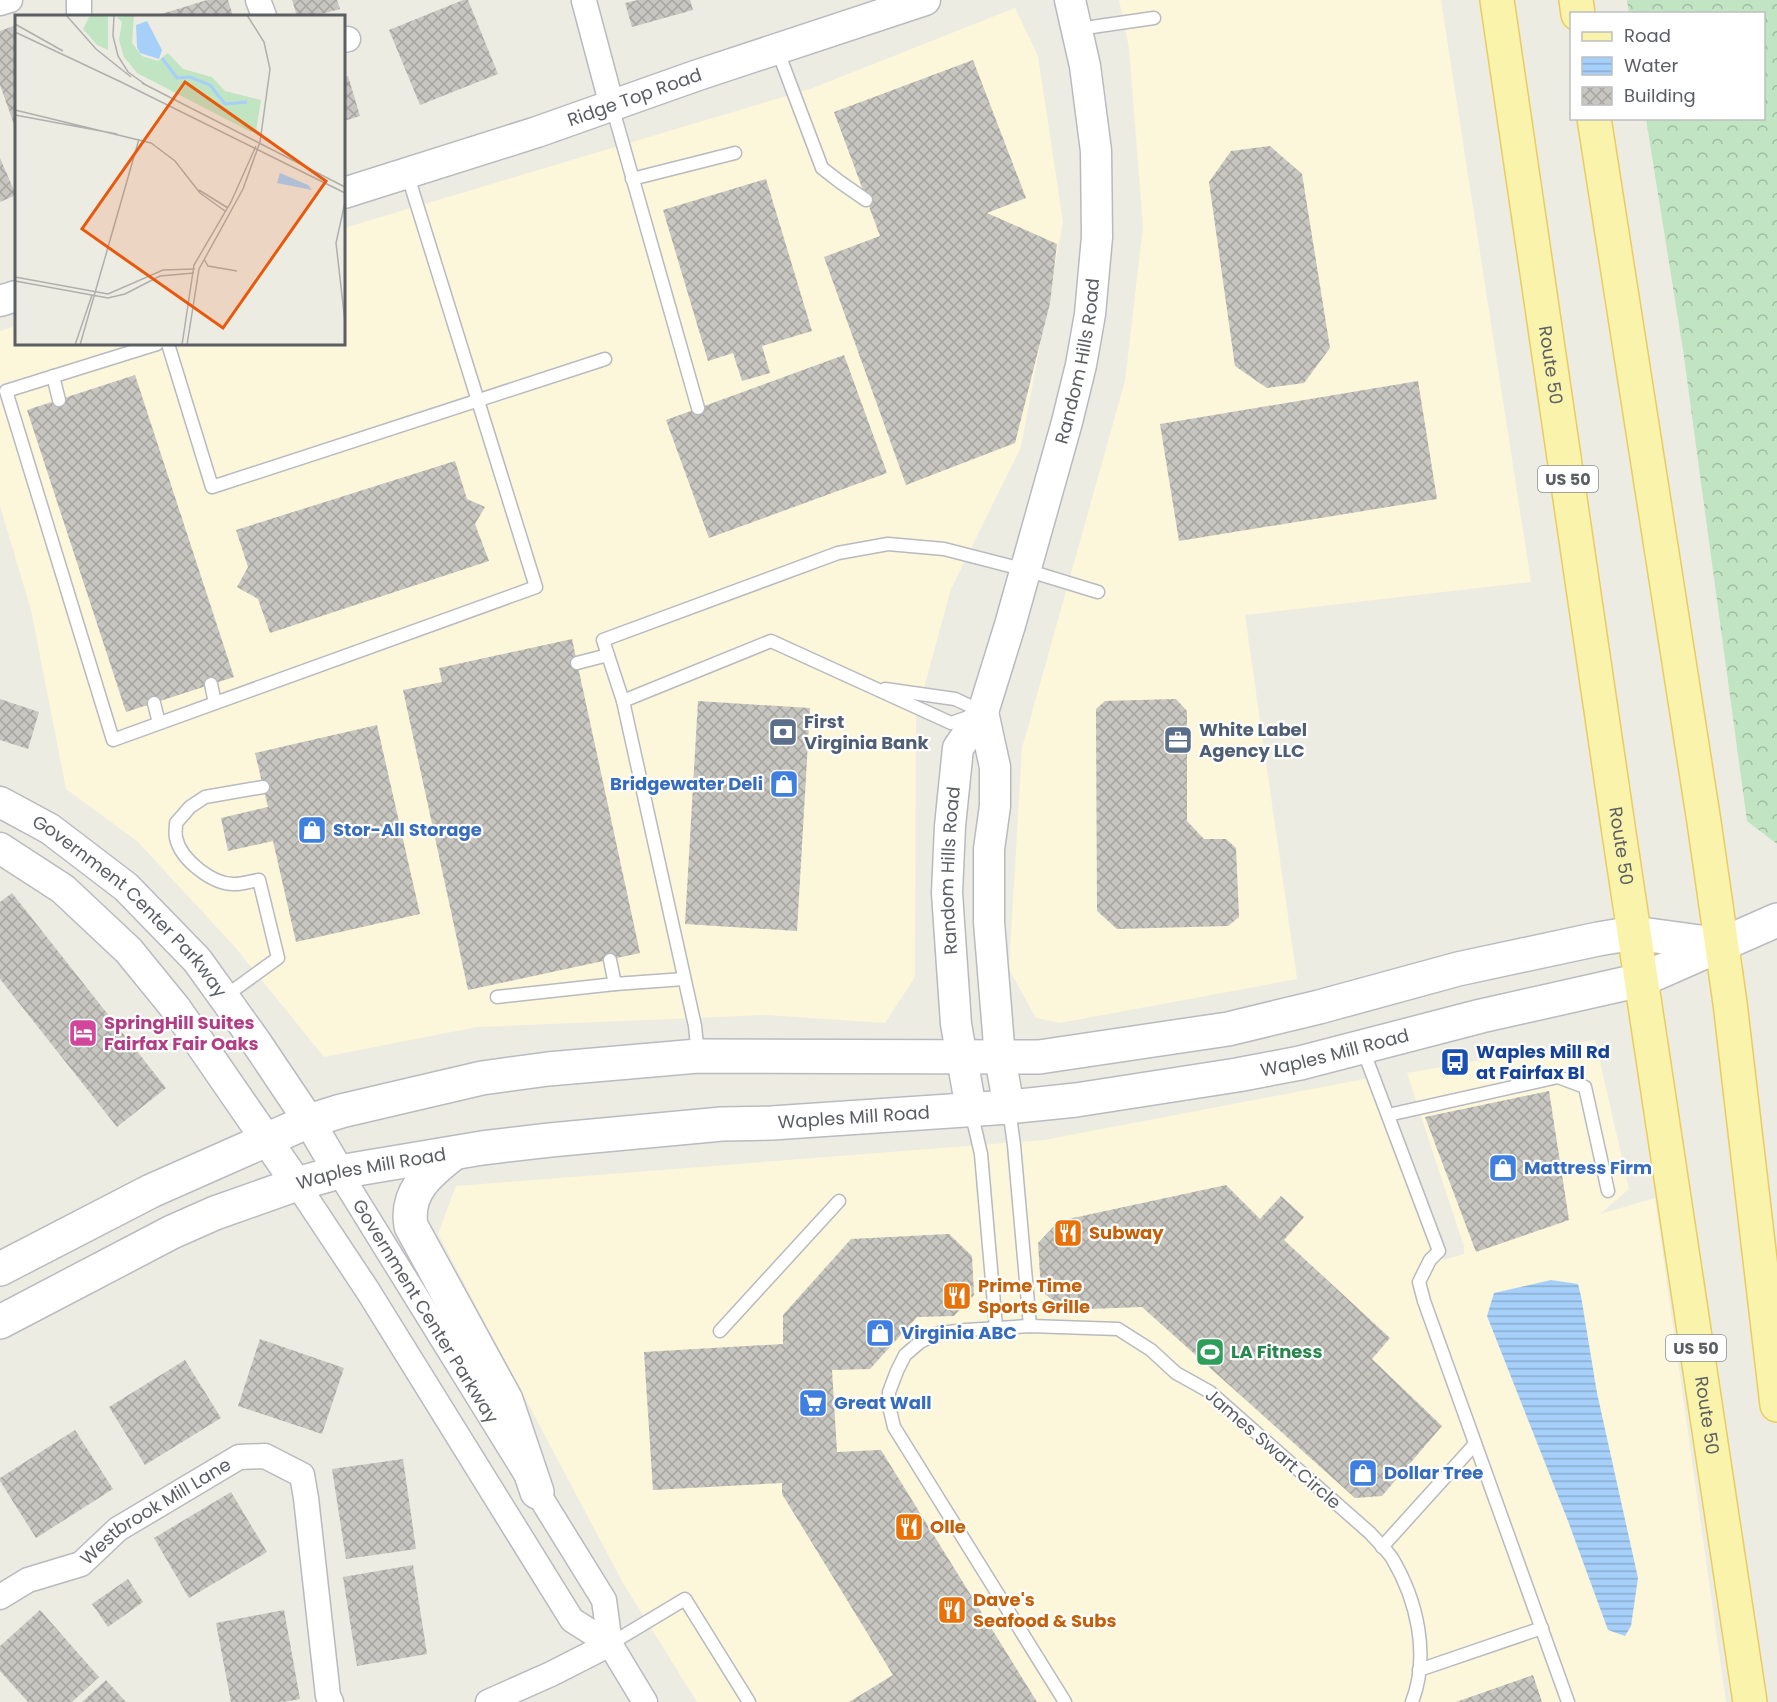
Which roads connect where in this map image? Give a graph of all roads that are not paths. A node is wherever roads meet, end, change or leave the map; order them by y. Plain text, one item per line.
1 (10, 0) edge
2 (258, 0) edge
3 (584, 0) edge
4 (925, 0) edge
5 (1070, 0) edge
6 (1497, 0) edge
7 (0, 3) edge
8 (264, 15) edge
9 (1154, 18) dead end
10 (1077, 29) junction
11 (777, 50) junction
12 (612, 106) junction
13 (1594, 120) edge
14 (735, 153) dead end
15 (407, 173) junction
16 (632, 179) junction
17 (345, 193) edge
18 (866, 200) dead end
19 (15, 296) edge
20 (0, 301) edge
21 (154, 345) edge
22 (168, 345) edge
23 (605, 359) dead end
24 (53, 376) junction
25 (59, 400) dead end
26 (478, 400) junction
27 (698, 408) dead end
28 (1026, 570) junction
29 (1098, 592) dead end
30 (608, 655) junction
31 (577, 663) dead end
32 (211, 684) dead end
33 (872, 687) junction
34 (623, 701) junction
35 (154, 703) dead end
36 (215, 703) junction
37 (983, 712) junction
38 (159, 723) junction
39 (263, 787) dead end
40 (0, 802) edge
41 (0, 848) edge
42 (1777, 920) edge
43 (1634, 933) junction
44 (1722, 945) junction
45 (610, 960) dead end
46 (684, 979) junction
47 (1641, 980) junction
48 (615, 984) junction
49 (224, 997) junction
50 (497, 997) dead end
51 (1362, 1047) junction
52 (698, 1056) junction
53 (963, 1058) junction
54 (1000, 1058) junction
55 (1009, 1107) junction
56 (971, 1109) junction
57 (1388, 1115) junction
58 (309, 1121) junction
59 (267, 1139) junction
60 (454, 1153) junction
61 (339, 1172) junction
62 (297, 1184) junction
63 (1608, 1191) dead end
64 (839, 1201) dead end
65 (0, 1269) edge
66 (0, 1322) edge
67 (1030, 1326) junction
68 (996, 1327) junction
69 (720, 1331) dead end
70 (1777, 1405) edge
71 (1475, 1444) junction
72 (537, 1492) junction
73 (1382, 1547) junction
74 (0, 1597) edge
75 (1542, 1628) junction
76 (610, 1644) junction
77 (1419, 1670) junction
78 (1749, 1696) edge
79 (331, 1702) edge
80 (488, 1702) edge
81 (645, 1702) edge
82 (749, 1702) edge
83 (1065, 1702) edge
84 (1412, 1702) edge
85 (1568, 1702) edge

1 - 7 street
2 - 8 street
3 - 12 street
4 - 11 street, Ridge Top Road
5 - 10 street, Random Hills Road
6 - 43 main road, Route 50 / US 50
9 - 10 lane
10 - 28 street, Random Hills Road
11 - 12 street, Ridge Top Road
11 - 18 lane
12 - 15 street, Ridge Top Road
12 - 16 lane
13 - 44 main road
14 - 16 lane
15 - 17 street, Ridge Top Road
15 - 26 lane
16 - 27 lane
19 - 20 street
21 - 24 lane
22 - 26 lane
23 - 26 lane
24 - 25 lane
24 - 38 lane
26 - 36 lane
28 - 29 lane
28 - 30 lane
28 - 37 street, Random Hills Road
30 - 31 lane
30 - 34 lane
32 - 36 lane
33 - 34 lane
33 - 37 lane
33 - 37 lane
34 - 46 lane
35 - 38 lane
36 - 38 lane
37 - 53 street, Random Hills Road
37 - 54 street, Random Hills Road
39 - 49 lane
40 - 49 street, Government Center Parkway
41 - 59 street, Government Center Parkway
42 - 44 main road, Waples Mill Road
43 - 44 main road
43 - 47 main road, Route 50 / US 50
43 - 54 main road
44 - 47 main road, Waples Mill Road
44 - 70 main road
45 - 48 lane
46 - 48 lane
46 - 52 lane
47 - 51 main road, Waples Mill Road
47 - 78 main road, Route 50 / US 50
48 - 50 lane
49 - 58 street, Government Center Parkway
51 - 55 main road, Waples Mill Road
51 - 57 lane
52 - 53 main road
52 - 58 main road
53 - 54 main road
53 - 56 street, Random Hills Road
54 - 55 street, Random Hills Road
55 - 56 main road, Waples Mill Road
55 - 67 lane
56 - 60 main road, Waples Mill Road
56 - 68 lane
57 - 63 lane
57 - 71 lane
58 - 59 main road
58 - 61 street, Government Center Parkway
59 - 62 street, Government Center Parkway
59 - 65 main road
60 - 61 main road, Waples Mill Road
60 - 72 main road
61 - 62 main road, Waples Mill Road
61 - 72 street, Government Center Parkway
62 - 66 main road, Waples Mill Road
62 - 76 street, Government Center Parkway
64 - 69 lane
67 - 68 lane, James Swart Circle
67 - 73 lane, James Swart Circle
68 - 83 lane, James Swart Circle
71 - 73 lane
71 - 75 lane
72 - 76 street, Government Center Parkway
73 - 77 lane, James Swart Circle
74 - 79 street, Westbrook Mill Lane
75 - 77 lane
75 - 85 lane
76 - 80 street
76 - 81 street, Government Center Parkway
76 - 82 lane
77 - 84 lane, James Swart Circle

